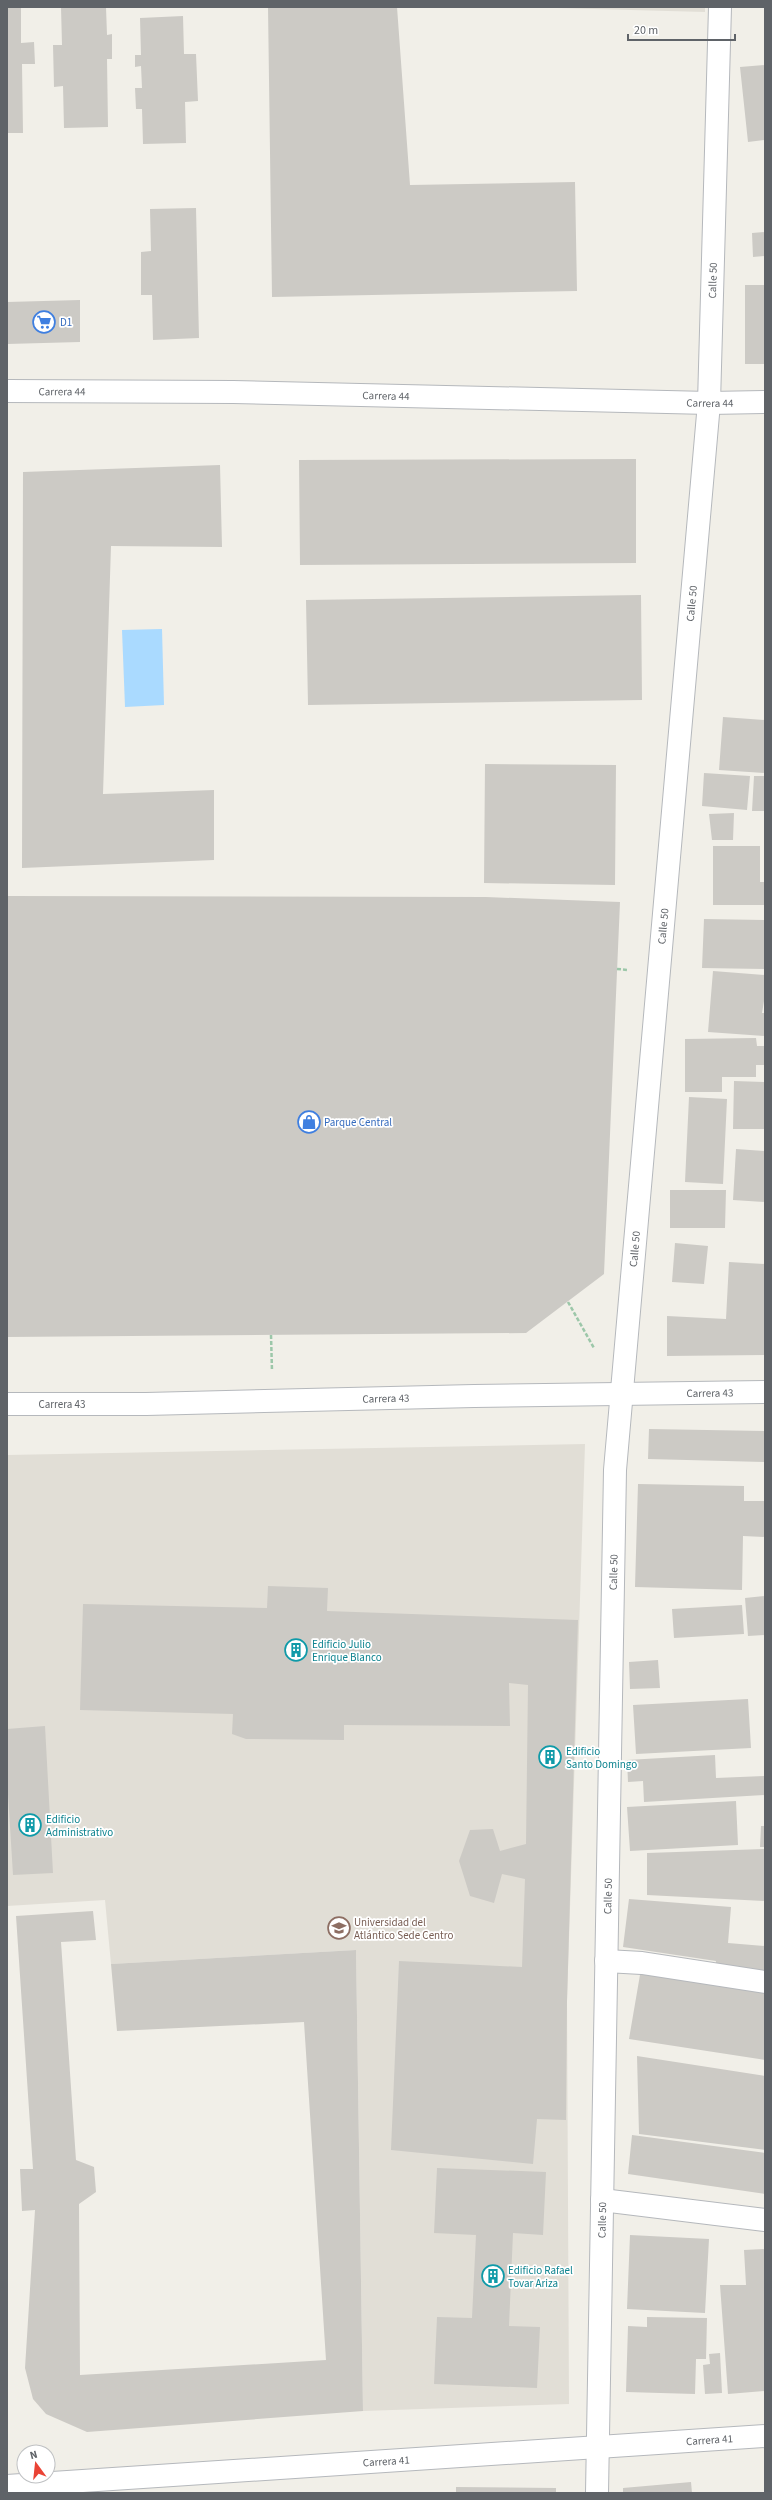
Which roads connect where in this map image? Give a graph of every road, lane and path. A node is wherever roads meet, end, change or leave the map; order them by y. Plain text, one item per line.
1 (720, 7) edge
2 (7, 391) edge
3 (765, 402) edge
4 (709, 403) junction
5 (271, 1335) dead end
6 (765, 1392) edge
7 (621, 1394) junction
8 (273, 1401) junction
9 (7, 1404) edge
10 (606, 1962) junction
11 (765, 1982) edge
12 (602, 2200) junction
13 (765, 2220) edge
14 (765, 2436) edge
15 (598, 2447) junction
16 (7, 2486) edge
17 (596, 2493) edge

1 - 4 street, Calle 50
2 - 4 street, Carrera 44
3 - 4 street, Carrera 44
4 - 7 street, Calle 50
5 - 8 path
6 - 7 street, Carrera 43
7 - 8 street, Carrera 43
7 - 10 street, Calle 50
8 - 9 street, Carrera 43
10 - 11 street
10 - 12 street, Calle 50
12 - 13 street
12 - 15 street, Calle 50
14 - 15 street, Carrera 41
15 - 16 street, Carrera 41
15 - 17 street, Calle 50

